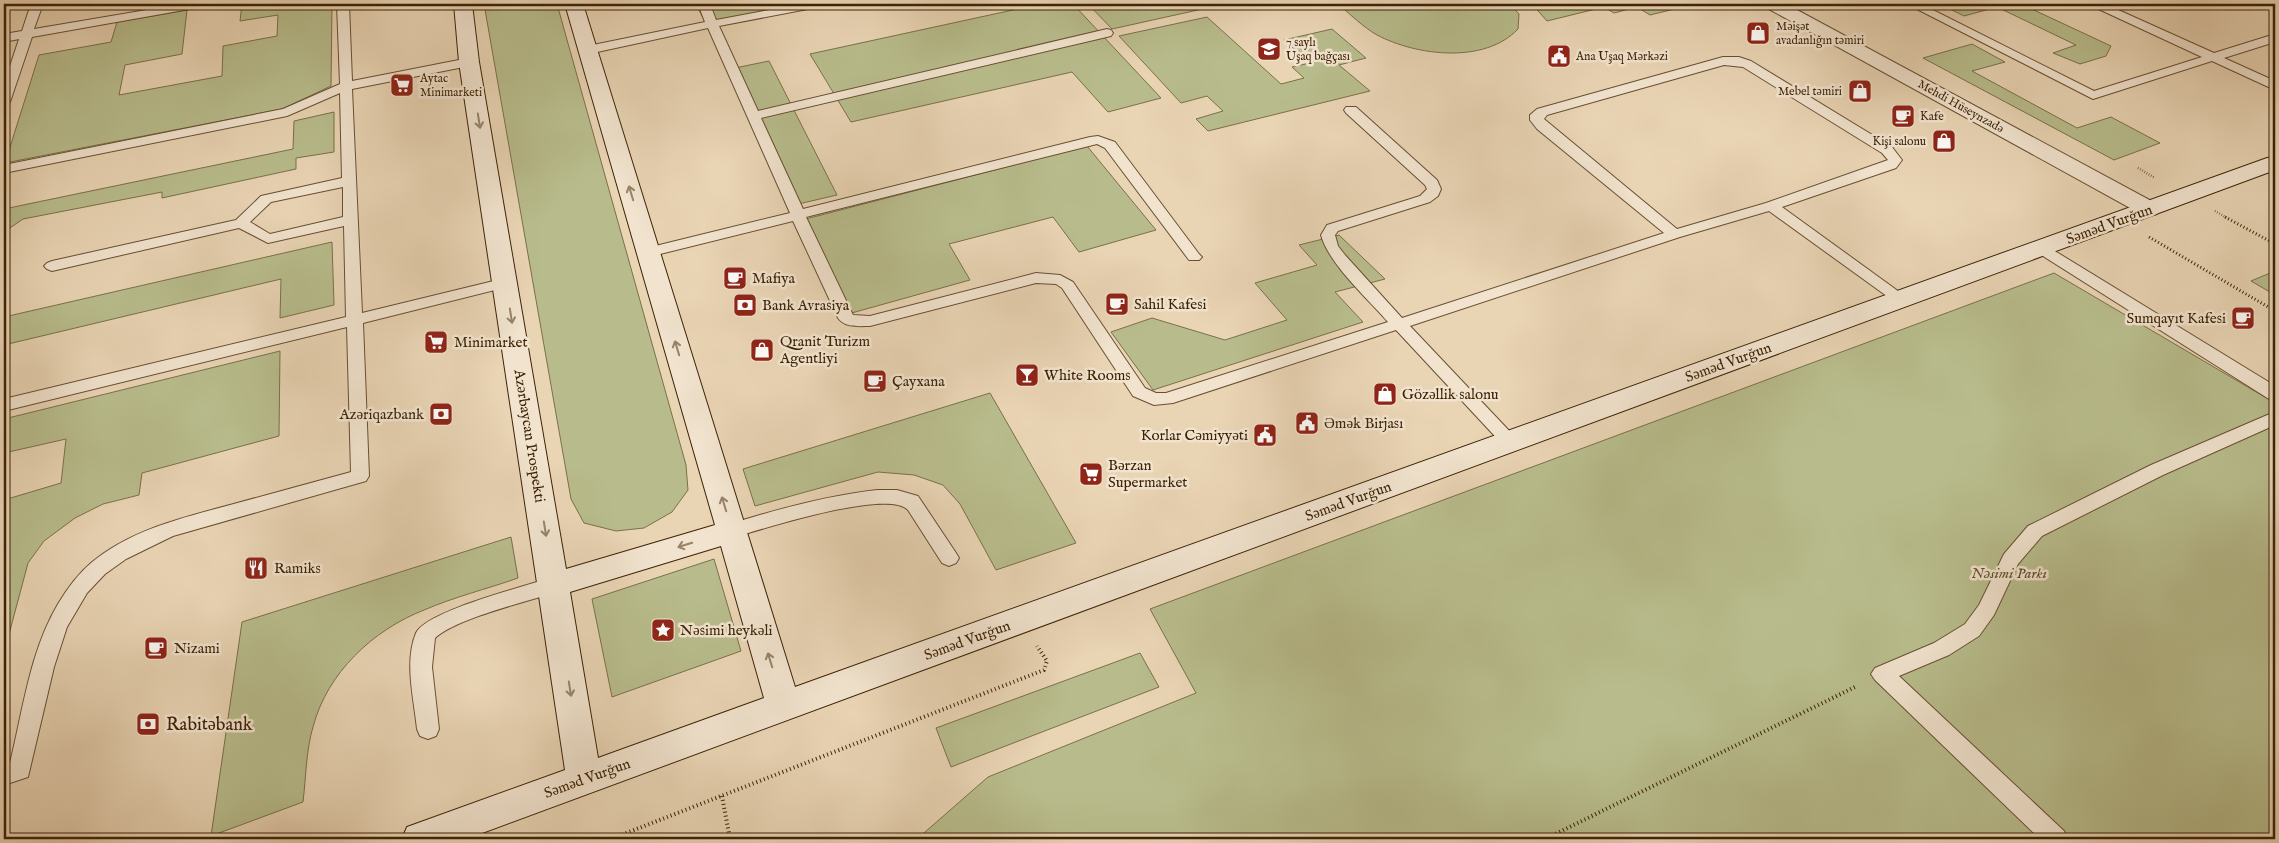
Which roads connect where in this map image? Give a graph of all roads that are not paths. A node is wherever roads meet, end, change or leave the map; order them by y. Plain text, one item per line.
1 (37, 4) edge
2 (201, 4) edge
3 (343, 4) edge
4 (463, 4) edge
5 (574, 4) edge
6 (704, 4) edge
7 (818, 4) edge
8 (1773, 4) edge
9 (1913, 4) edge
10 (2096, 4) edge
11 (712, 24) junction
12 (1107, 33) dead end
13 (28, 34) junction
14 (4, 38) edge
15 (2275, 38) edge
16 (588, 50) junction
17 (2214, 58) junction
18 (469, 62) junction
19 (346, 86) junction
20 (2275, 86) edge
21 (4, 102) edge
22 (1351, 110) dead end
23 (754, 116) junction
24 (2275, 163) edge
25 (4, 169) edge
26 (349, 180) junction
27 (1771, 206) junction
28 (2149, 209) junction
29 (798, 215) junction
30 (350, 220) junction
31 (241, 223) junction
32 (1675, 234) junction
33 (2040, 248) junction
34 (648, 252) junction
35 (1194, 257) dead end
36 (52, 266) dead end
37 (506, 283) junction
38 (1901, 299) junction
39 (354, 320) junction
40 (1399, 324) junction
41 (2275, 395) edge
42 (4, 406) edge
43 (2274, 422) edge
44 (1510, 442) junction
45 (731, 531) junction
46 (949, 558) dead end
47 (554, 585) junction
48 (784, 706) junction
49 (428, 729) dead end
50 (4, 775) edge
51 (584, 779) junction
52 (420, 839) edge
53 (2056, 839) edge

1 - 13 lane
2 - 13 lane
3 - 19 lane
4 - 18 main road, Azərbaycan Prospekti
5 - 16 main road
6 - 11 lane
7 - 11 lane
8 - 28 main road, Mehdi Hüseynzadə
9 - 17 lane
10 - 17 lane
11 - 16 lane
11 - 23 lane
12 - 23 lane
13 - 14 lane
13 - 21 lane
15 - 17 lane
34 -> 16 main road
17 - 20 lane
18 - 19 lane
18 -> 37 main road, Azərbaycan Prospekti
19 - 25 lane
19 - 26 lane
22 - 40 lane
23 - 29 lane
24 - 28 main road, Səməd Vurğun
26 - 30 lane
26 - 31 lane
27 - 32 lane
27 - 32 lane
27 - 38 lane
28 - 33 main road, Səməd Vurğun
29 - 34 lane
29 - 35 lane
29 - 40 lane
30 - 31 lane
30 - 39 lane
31 - 36 lane
32 - 40 lane
33 - 38 main road, Səməd Vurğun
33 - 41 lane
45 -> 34 main road
37 - 39 lane
37 -> 47 main road, Azərbaycan Prospekti
38 - 44 main road, Səməd Vurğun
39 - 42 lane
39 - 50 lane
40 - 44 lane
43 - 53 lane
44 - 48 main road, Səməd Vurğun
45 - 46 lane
45 -> 47 main road
48 -> 45 main road
47 - 49 lane
47 -> 51 main road, Azərbaycan Prospekti
48 - 51 main road, Səməd Vurğun
51 - 52 main road, Səməd Vurğun

